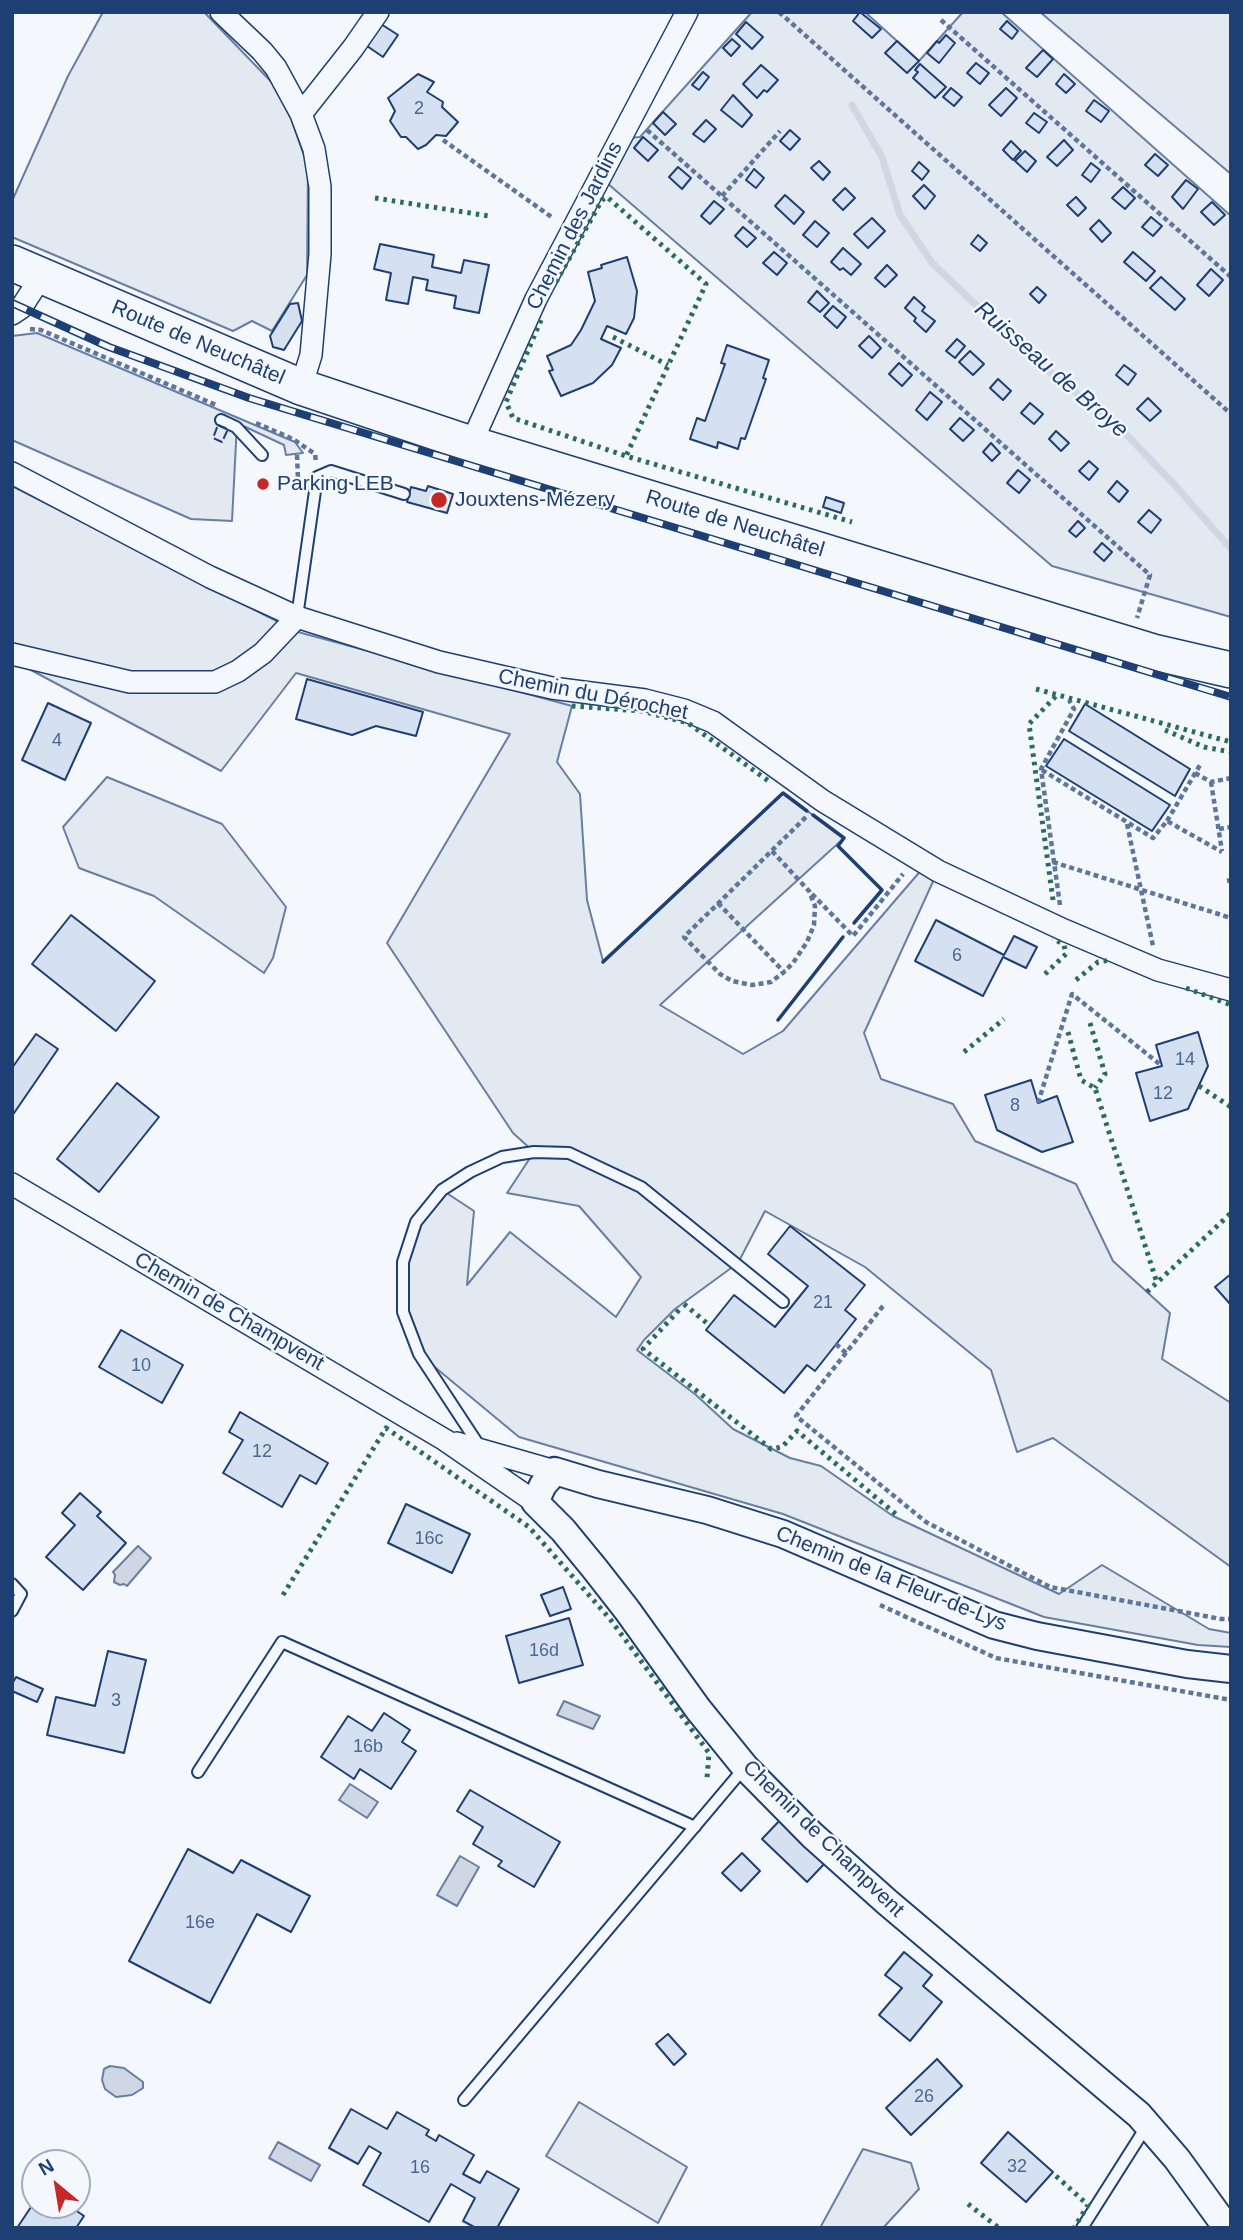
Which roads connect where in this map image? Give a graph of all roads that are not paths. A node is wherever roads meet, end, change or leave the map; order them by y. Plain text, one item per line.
1 (221, 12) edge
2 (378, 12) edge
3 (687, 12) edge
4 (301, 114) junction
5 (27, 270) edge
6 (17, 318) edge
7 (301, 387) junction
8 (221, 420) dead end
9 (471, 444) junction
10 (262, 455) dead end
11 (12, 472) edge
12 (404, 494) dead end
13 (297, 617) junction
14 (12, 654) edge
15 (1231, 670) edge
16 (1231, 990) edge
17 (12, 1184) edge
18 (783, 1302) dead end
19 (445, 1440) junction
20 (481, 1449) junction
21 (555, 1471) junction
22 (535, 1502) junction
23 (12, 1584) edge
24 (12, 1611) edge
25 (1231, 1669) edge
26 (745, 1767) junction
27 (198, 1772) dead end
28 (695, 1827) junction
29 (464, 2100) dead end
30 (1152, 2128) junction
31 (1082, 2228) edge
32 (1227, 2228) edge

1 - 4 street
2 - 4 street
3 - 9 street, Chemin des Jardins
4 - 7 street
5 - 6 street
5 - 7 main road, Route de Neuchâtel
7 - 9 main road, Route de Neuchâtel
8 - 10 lane
9 - 15 main road, Route de Neuchâtel
11 - 13 street, Chemin du Dérochet
12 - 13 lane
13 - 14 street
13 - 16 street, Chemin du Dérochet
17 - 19 street, Chemin de Champvent
18 - 20 lane
19 - 20 street, Chemin de Champvent
19 - 22 street, Chemin de Champvent
20 - 21 street, Chemin de Champvent
21 - 22 street
21 - 25 street, Chemin de la Fleur-de-Lys
22 - 26 street, Chemin de Champvent
23 - 24 lane
26 - 28 lane
26 - 30 street, Chemin de Champvent
27 - 28 lane
28 - 29 lane
30 - 31 lane
30 - 32 street, Chemin de Champvent

